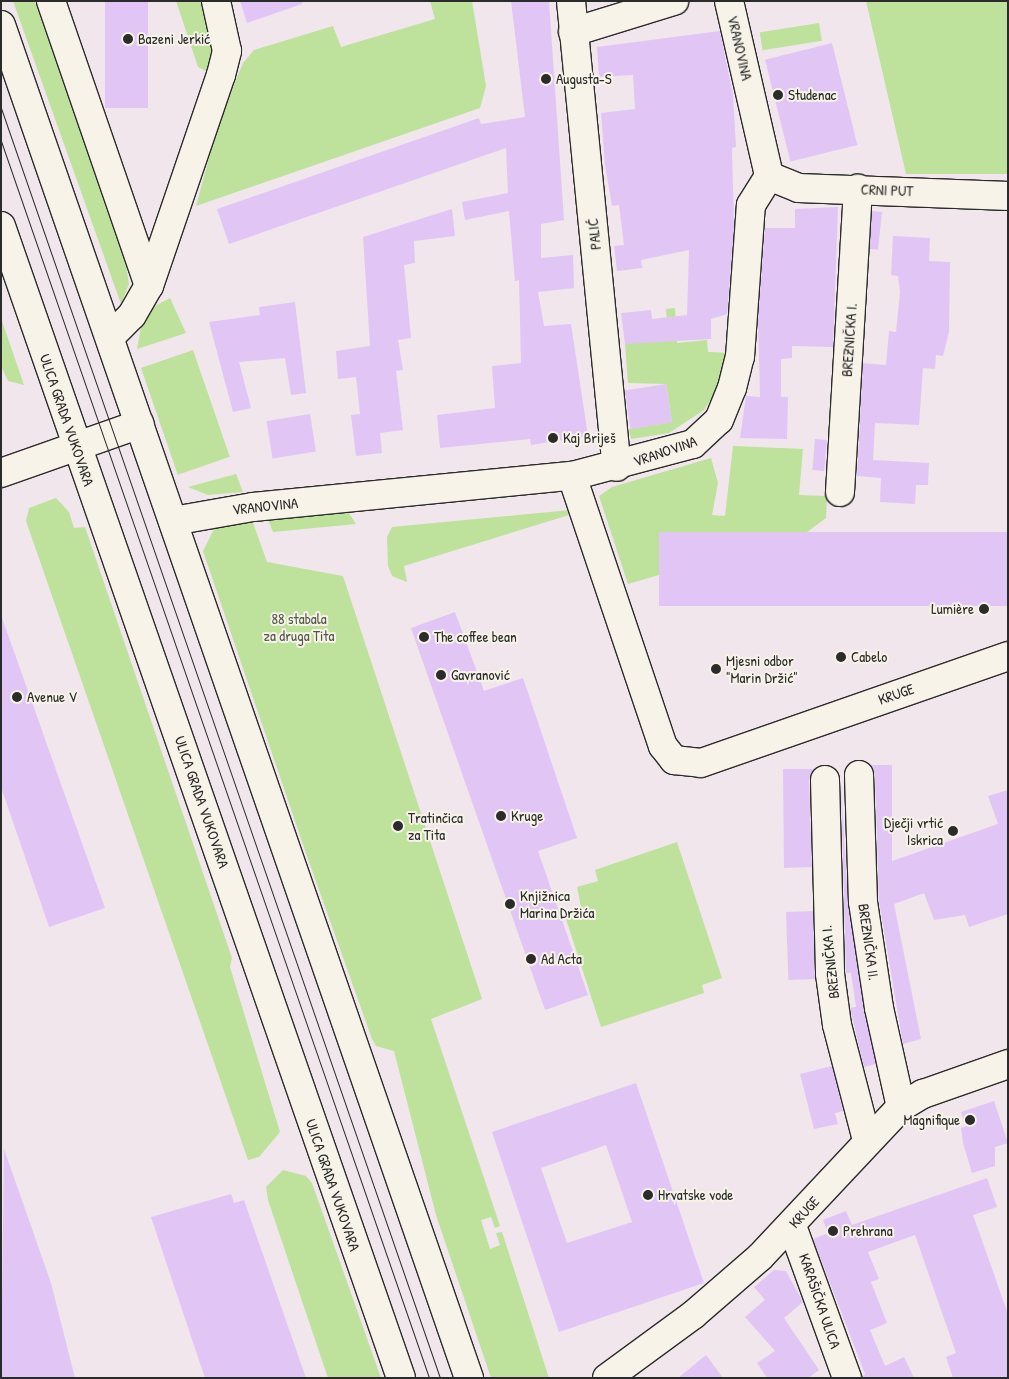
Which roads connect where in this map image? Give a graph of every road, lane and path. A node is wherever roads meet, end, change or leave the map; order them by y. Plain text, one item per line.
1 (51, 1) edge
2 (216, 1) edge
3 (571, 1) edge
4 (674, 1) edge
5 (729, 1) edge
6 (1, 25) edge
7 (573, 32) junction
8 (770, 176) junction
9 (858, 189) junction
10 (1008, 196) edge
11 (1, 226) edge
12 (149, 286) junction
13 (110, 337) junction
14 (140, 424) junction
15 (76, 445) junction
16 (617, 468) junction
17 (1, 473) edge
18 (572, 476) junction
19 (840, 492) dead end
20 (173, 521) junction
21 (1008, 656) edge
22 (859, 775) dead end
23 (825, 780) dead end
24 (1008, 1064) edge
25 (901, 1107) junction
26 (867, 1140) junction
27 (792, 1226) junction
28 (612, 1376) edge
29 (401, 1378) edge
30 (469, 1378) edge
31 (847, 1378) edge

1 - 12 street
2 - 12 street
3 - 7 street, PALIĆ
4 - 7 street
5 - 8 street, VRANOVINA
6 - 13 street
7 - 16 street, PALIĆ
8 - 9 street, CRNI PUT
8 - 16 street, VRANOVINA
9 - 10 street, CRNI PUT
9 - 19 street, BREZNIČKA I.
11 - 15 street, ULICA GRADA VUKOVARA
12 - 13 street
13 - 14 street
14 - 15 street
14 - 20 street
15 - 17 street
15 - 29 street, ULICA GRADA VUKOVARA
16 - 18 street, VRANOVINA
18 - 20 street, VRANOVINA
18 - 21 street, KRUGE
20 - 30 street
22 - 25 street, BREZNIČKA II.
23 - 26 street, BREZNIČKA I.
24 - 25 street, KRUGE
25 - 26 street, KRUGE
26 - 27 street, KRUGE
27 - 28 street, KRUGE
27 - 31 street, KARAŠIČKA ULICA

